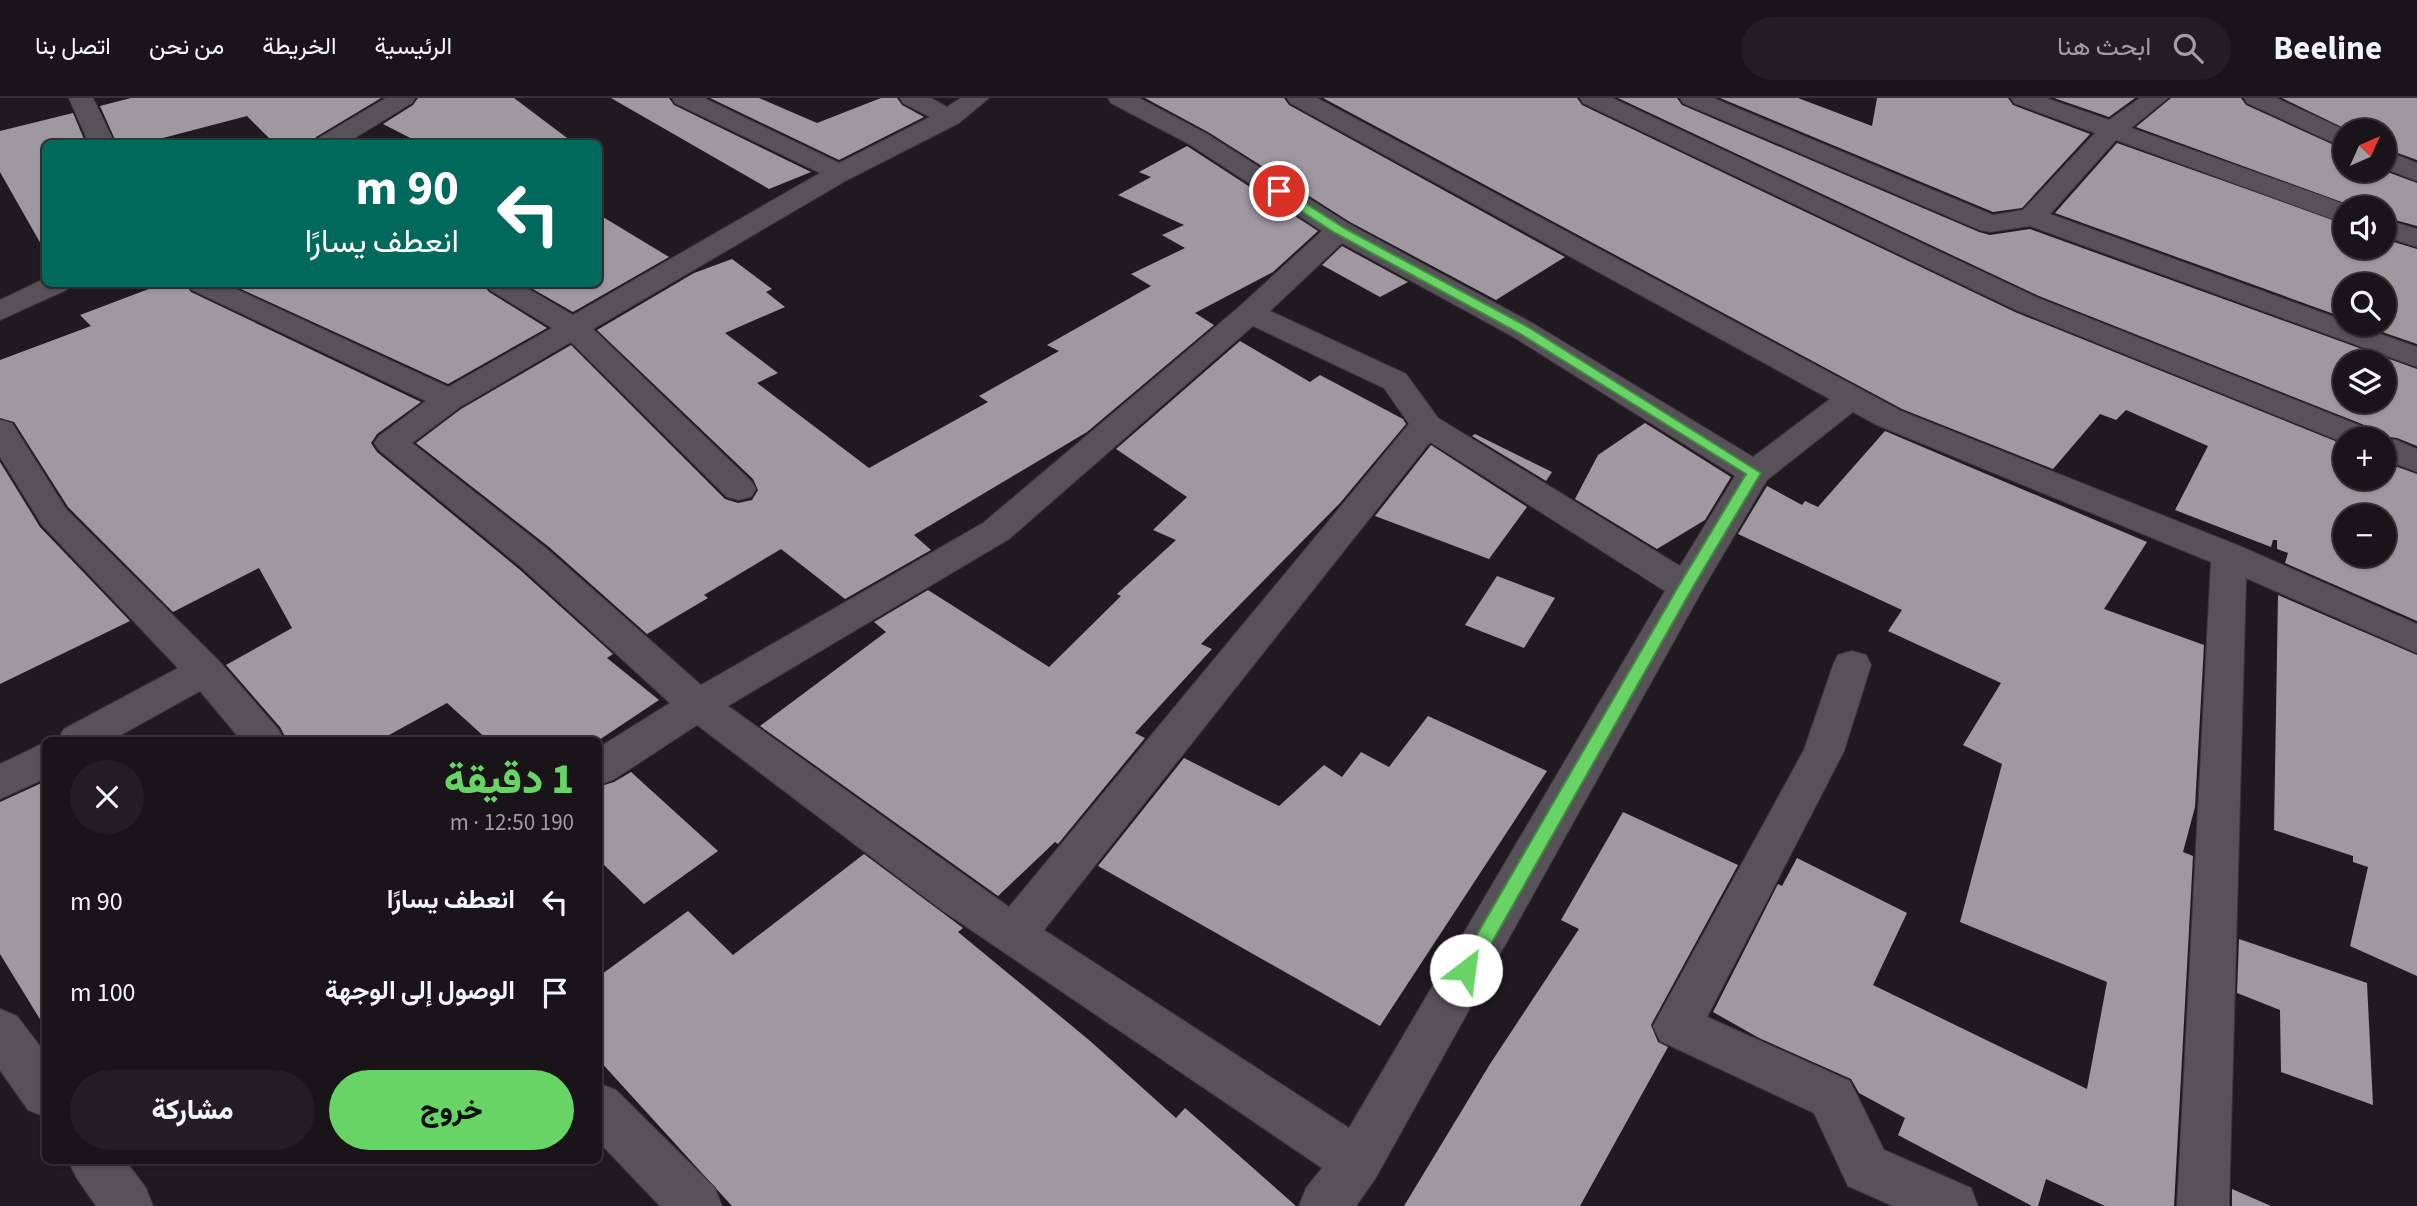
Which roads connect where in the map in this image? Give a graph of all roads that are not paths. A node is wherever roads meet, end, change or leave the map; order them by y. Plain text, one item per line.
1 (81, 98) edge
2 (684, 98) edge
3 (912, 98) edge
4 (977, 98) edge
5 (1120, 98) edge
6 (1299, 98) edge
7 (1592, 98) edge
8 (1692, 98) edge
9 (2023, 98) edge
10 (2156, 98) edge
11 (2256, 98) edge
12 (385, 102) edge
13 (950, 118) junction
14 (2111, 131) junction
15 (2333, 134) edge
16 (100, 140) edge
17 (332, 140) edge
18 (2396, 163) edge
19 (840, 173) junction
20 (2417, 173) edge
21 (2333, 210) edge
22 (2032, 217) junction
23 (1339, 230) junction
24 (2396, 231) edge
25 (2417, 239) edge
26 (50, 287) edge
27 (208, 287) edge
28 (505, 287) edge
29 (0, 311) edge
30 (1250, 313) junction
31 (575, 329) junction
32 (2417, 358) edge
33 (433, 393) junction
34 (1851, 398) junction
35 (1426, 425) junction
36 (2334, 427) edge
37 (0, 430) edge
38 (2396, 452) edge
39 (2417, 461) edge
40 (1754, 473) junction
41 (739, 489) dead end
42 (2229, 556) junction
43 (1685, 587) junction
44 (2417, 639) edge
45 (1853, 665) dead end
46 (205, 671) junction
47 (698, 705) junction
48 (84, 737) edge
49 (261, 737) edge
50 (42, 760) edge
51 (602, 766) edge
52 (0, 783) edge
53 (1013, 934) junction
54 (0, 1031) edge
55 (42, 1089) edge
56 (602, 1110) edge
57 (1357, 1162) junction
58 (97, 1164) edge
59 (127, 1206) edge
60 (696, 1206) edge
61 (1325, 1206) edge
62 (1952, 1206) edge
63 (2203, 1206) edge

1 - 16 street
2 - 19 street
3 - 13 street
4 - 13 street
5 - 23 street
6 - 34 street
7 - 36 street
8 - 22 street
9 - 14 street
10 - 14 street
11 - 15 street
12 - 17 street
13 - 19 street
14 - 21 street
14 - 22 street
18 - 20 street
19 - 31 street
22 - 32 street
23 - 30 street
23 - 40 street
24 - 25 street
26 - 29 street
27 - 33 street
28 - 31 street
30 - 35 street
30 - 47 street
31 - 33 street
31 - 41 street
33 - 47 street
34 - 40 street
34 - 42 street
35 - 43 street
35 - 53 street
37 - 46 street
38 - 39 street
40 - 43 street
42 - 44 street
42 - 63 street
43 - 57 street
45 - 62 street
46 - 48 street
46 - 49 street
47 - 51 street
47 - 53 street
50 - 52 street
53 - 57 street
54 - 55 street
56 - 60 street
57 - 61 street
58 - 59 street

